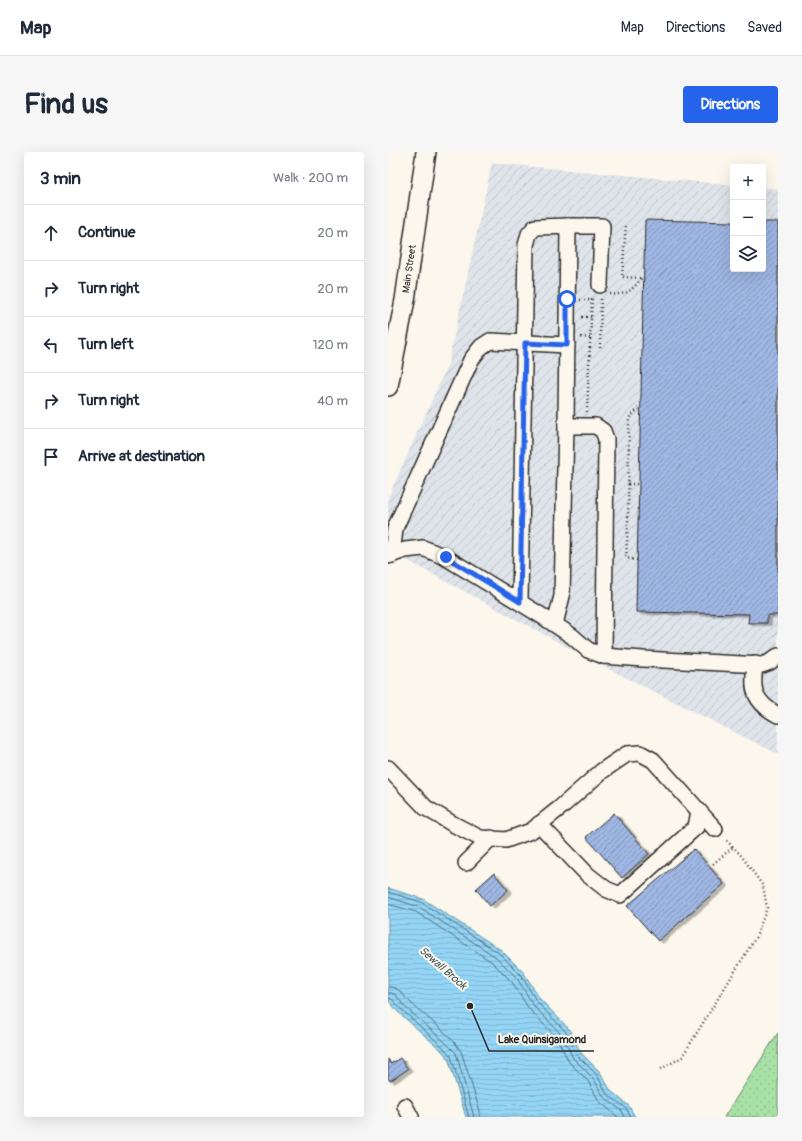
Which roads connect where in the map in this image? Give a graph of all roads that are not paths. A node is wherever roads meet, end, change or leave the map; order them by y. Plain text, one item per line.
1 (426, 152) edge
2 (568, 226) junction
3 (604, 290) road end
4 (572, 341) junction
5 (525, 343) junction
6 (388, 386) edge
7 (566, 426) junction
8 (390, 556) edge
9 (520, 602) junction
10 (555, 624) junction
11 (604, 656) junction
12 (778, 656) edge
13 (755, 664) junction
14 (778, 715) edge
15 (388, 768) edge
16 (699, 811) junction
17 (539, 824) junction
18 (715, 828) road end
19 (491, 838) junction
20 (466, 864) dead end

1 - 6 main road, Main Street
2 - 3 lane
2 - 4 lane
2 - 5 lane
4 - 5 lane
4 - 7 lane
5 - 8 lane
5 - 9 lane
7 - 10 lane
7 - 11 lane
8 - 9 lane
9 - 10 lane
10 - 11 lane
11 - 13 lane
12 - 13 lane
13 - 14 lane
15 - 19 lane
16 - 17 lane
16 - 17 lane
16 - 18 lane
17 - 19 lane
19 - 20 lane

